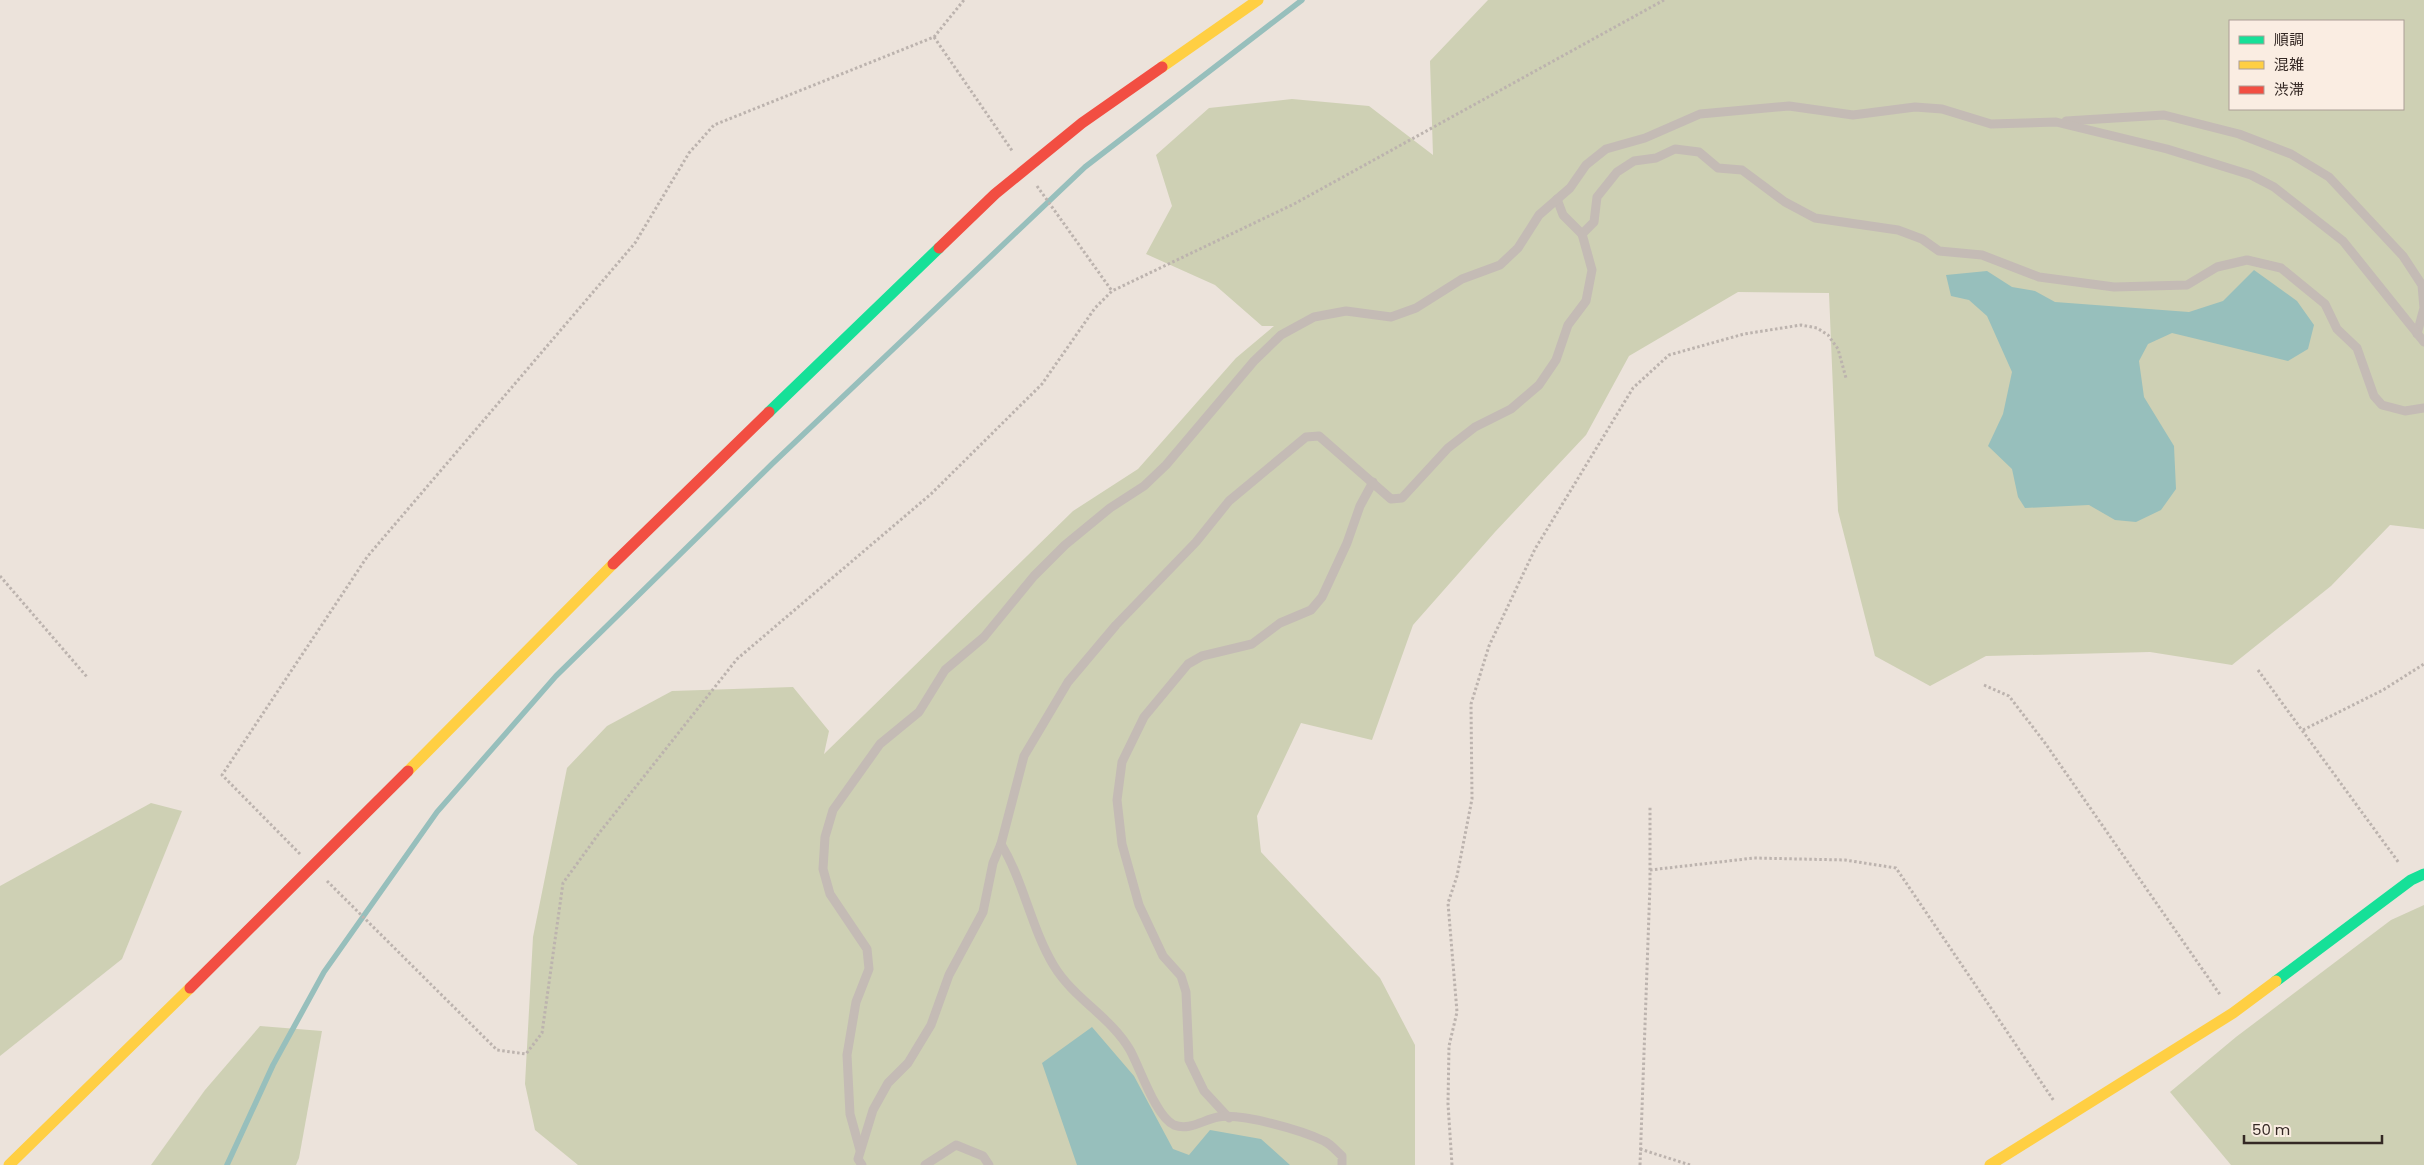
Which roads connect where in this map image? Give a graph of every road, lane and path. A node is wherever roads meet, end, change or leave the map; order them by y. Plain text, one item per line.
1 (964, 0) edge
2 (1258, 0) edge
3 (1664, 0) edge
4 (934, 37) junction
5 (2056, 122) junction
6 (1026, 171) junction
7 (1557, 199) junction
8 (1582, 234) junction
9 (1112, 291) junction
10 (2417, 334) junction
11 (2424, 342) edge
12 (1846, 378) dead end
13 (2424, 408) edge
14 (1373, 482) junction
15 (0, 576) edge
16 (2424, 664) edge
17 (2258, 670) dead end
18 (87, 678) dead end
19 (1984, 686) dead end
20 (2303, 730) junction
21 (1650, 807) dead end
22 (1000, 844) junction
23 (313, 868) junction
24 (1650, 870) junction
25 (2424, 874) edge
26 (2411, 880) junction
27 (2233, 1013) junction
28 (1230, 1118) junction
29 (2066, 1119) junction
30 (1640, 1149) junction
31 (860, 1150) junction
32 (9, 1165) edge
33 (862, 1165) edge
34 (925, 1165) edge
35 (989, 1165) edge
36 (1342, 1165) edge
37 (1452, 1165) edge
38 (1640, 1165) edge
39 (1690, 1165) edge
40 (1990, 1165) edge

1 - 4 path
2 - 6 street
3 - 9 path
4 - 6 path
4 - 23 path
5 - 7 lane
5 - 10 lane
5 - 10 lane
6 - 9 path
6 - 23 street
7 - 8 lane
7 - 31 lane
8 - 13 lane
8 - 14 lane
9 - 23 path
10 - 11 lane
12 - 37 path
14 - 22 lane
14 - 28 lane
15 - 18 path
16 - 20 path
17 - 20 path
19 - 27 path
20 - 26 path
21 - 24 path
22 - 28 lane
22 - 31 lane
23 - 32 street
24 - 29 path
24 - 30 path
25 - 26 street
26 - 27 street
27 - 29 street
28 - 36 lane
29 - 40 street
30 - 38 path
30 - 39 path
31 - 33 lane
34 - 35 lane

